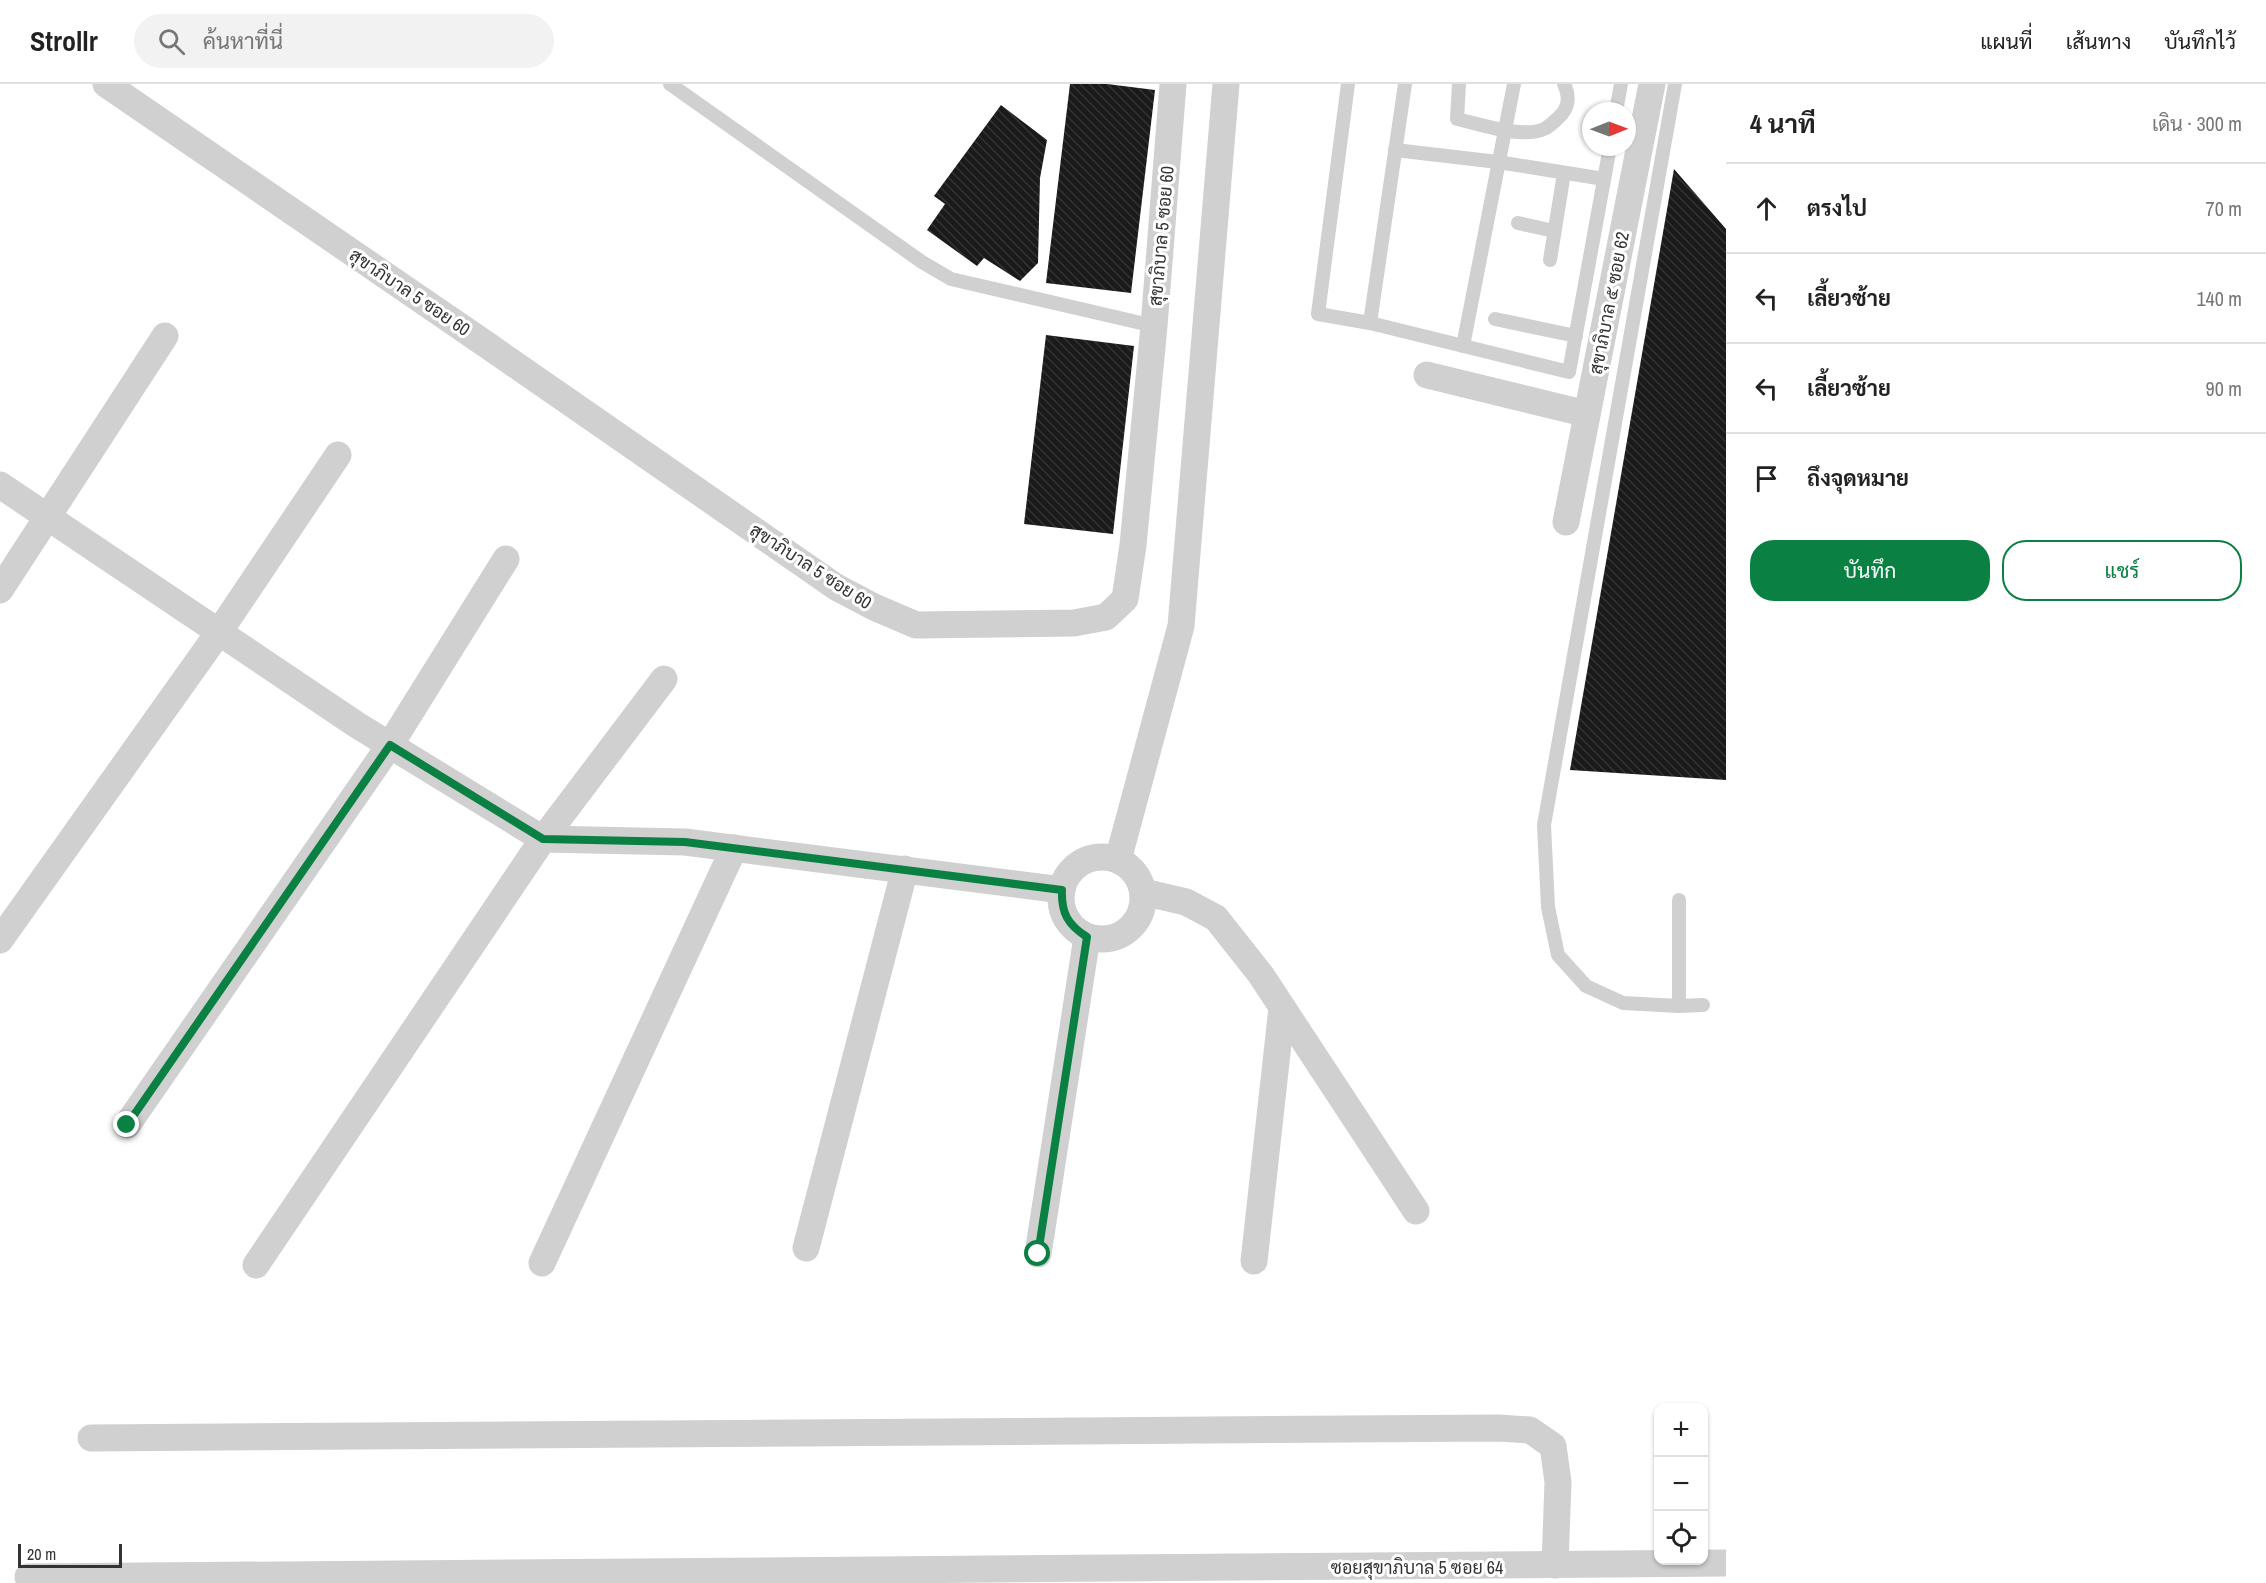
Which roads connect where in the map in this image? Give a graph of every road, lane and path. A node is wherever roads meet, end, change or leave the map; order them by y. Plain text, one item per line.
1 (106, 84) edge
2 (670, 84) edge
3 (1173, 84) edge
4 (1226, 84) edge
5 (1348, 84) edge
6 (1405, 84) edge
7 (1459, 84) edge
8 (1514, 84) edge
9 (1564, 84) edge
10 (1621, 84) edge
11 (1652, 84) edge
12 (1675, 84) edge
13 (1618, 102) edge
14 (1505, 130) junction
15 (1395, 150) junction
16 (1608, 156) edge
17 (1498, 162) junction
18 (1564, 172) junction
19 (1604, 179) junction
20 (1518, 223) dead end
21 (1554, 231) junction
22 (1550, 260) dead end
23 (1495, 319) dead end
24 (1370, 323) junction
25 (1154, 326) junction
26 (165, 336) dead end
27 (1576, 336) junction
28 (1463, 346) junction
29 (1427, 375) dead end
30 (1587, 414) junction
31 (338, 455) dead end
32 (0, 485) edge
33 (47, 518) junction
34 (1566, 522) dead end
35 (506, 559) dead end
36 (0, 590) edge
37 (219, 632) junction
38 (664, 679) dead end
39 (390, 745) junction
40 (543, 839) junction
41 (734, 848) junction
42 (1118, 860) junction
43 (904, 869) junction
44 (1062, 890) junction
45 (1143, 892) junction
46 (1678, 900) dead end
47 (1087, 937) junction
48 (0, 940) edge
49 (1703, 1005) dead end
50 (1679, 1006) junction
51 (1282, 1008) junction
52 (127, 1125) dead end
53 (1416, 1211) dead end
54 (806, 1248) dead end
55 (1038, 1254) dead end
56 (1254, 1261) dead end
57 (543, 1263) dead end
58 (256, 1265) dead end
59 (91, 1438) dead end
60 (1726, 1563) edge
61 (1555, 1565) junction
62 (28, 1577) dead end

1 - 25 street, สุขาภิบาล 5 ซอย 60
2 - 25 lane
3 - 25 street, สุขาภิบาล 5 ซอย 60
4 - 42 street
5 - 24 lane
6 - 15 lane
7 - 14 lane
8 - 14 lane
9 - 14 lane
10 - 13 lane
11 - 30 street, สุขาภิบาล ๕ ซอย 62
12 - 50 lane
14 - 17 lane
15 - 17 lane
15 - 24 lane
16 - 19 lane
17 - 18 lane
17 - 28 lane
18 - 19 lane
18 - 21 lane
19 - 27 lane
20 - 21 lane
21 - 22 lane
23 - 27 lane
24 - 28 lane
26 - 33 street
27 - 28 lane
29 - 30 street
30 - 34 street, สุขาภิบาล ๕ ซอย 62
31 - 37 street
32 - 33 street
33 - 36 street
33 - 37 street
35 - 39 street
37 - 39 street
37 - 48 street
38 - 40 street
39 - 40 street
39 - 52 street
40 - 41 street
40 - 58 street
41 - 43 street
41 - 57 street
42 - 44 street
42 - 45 street
43 - 44 street
43 - 54 street
44 - 47 street
45 - 47 street
45 - 51 street
46 - 50 lane
47 - 55 street
49 - 50 lane
51 - 53 street
51 - 56 street
59 - 61 street
60 - 61 street, ซอยสุขาภิบาล 5 ซอย 64
61 - 62 street, ซอยสุขาภิบาล 5 ซอย 64

